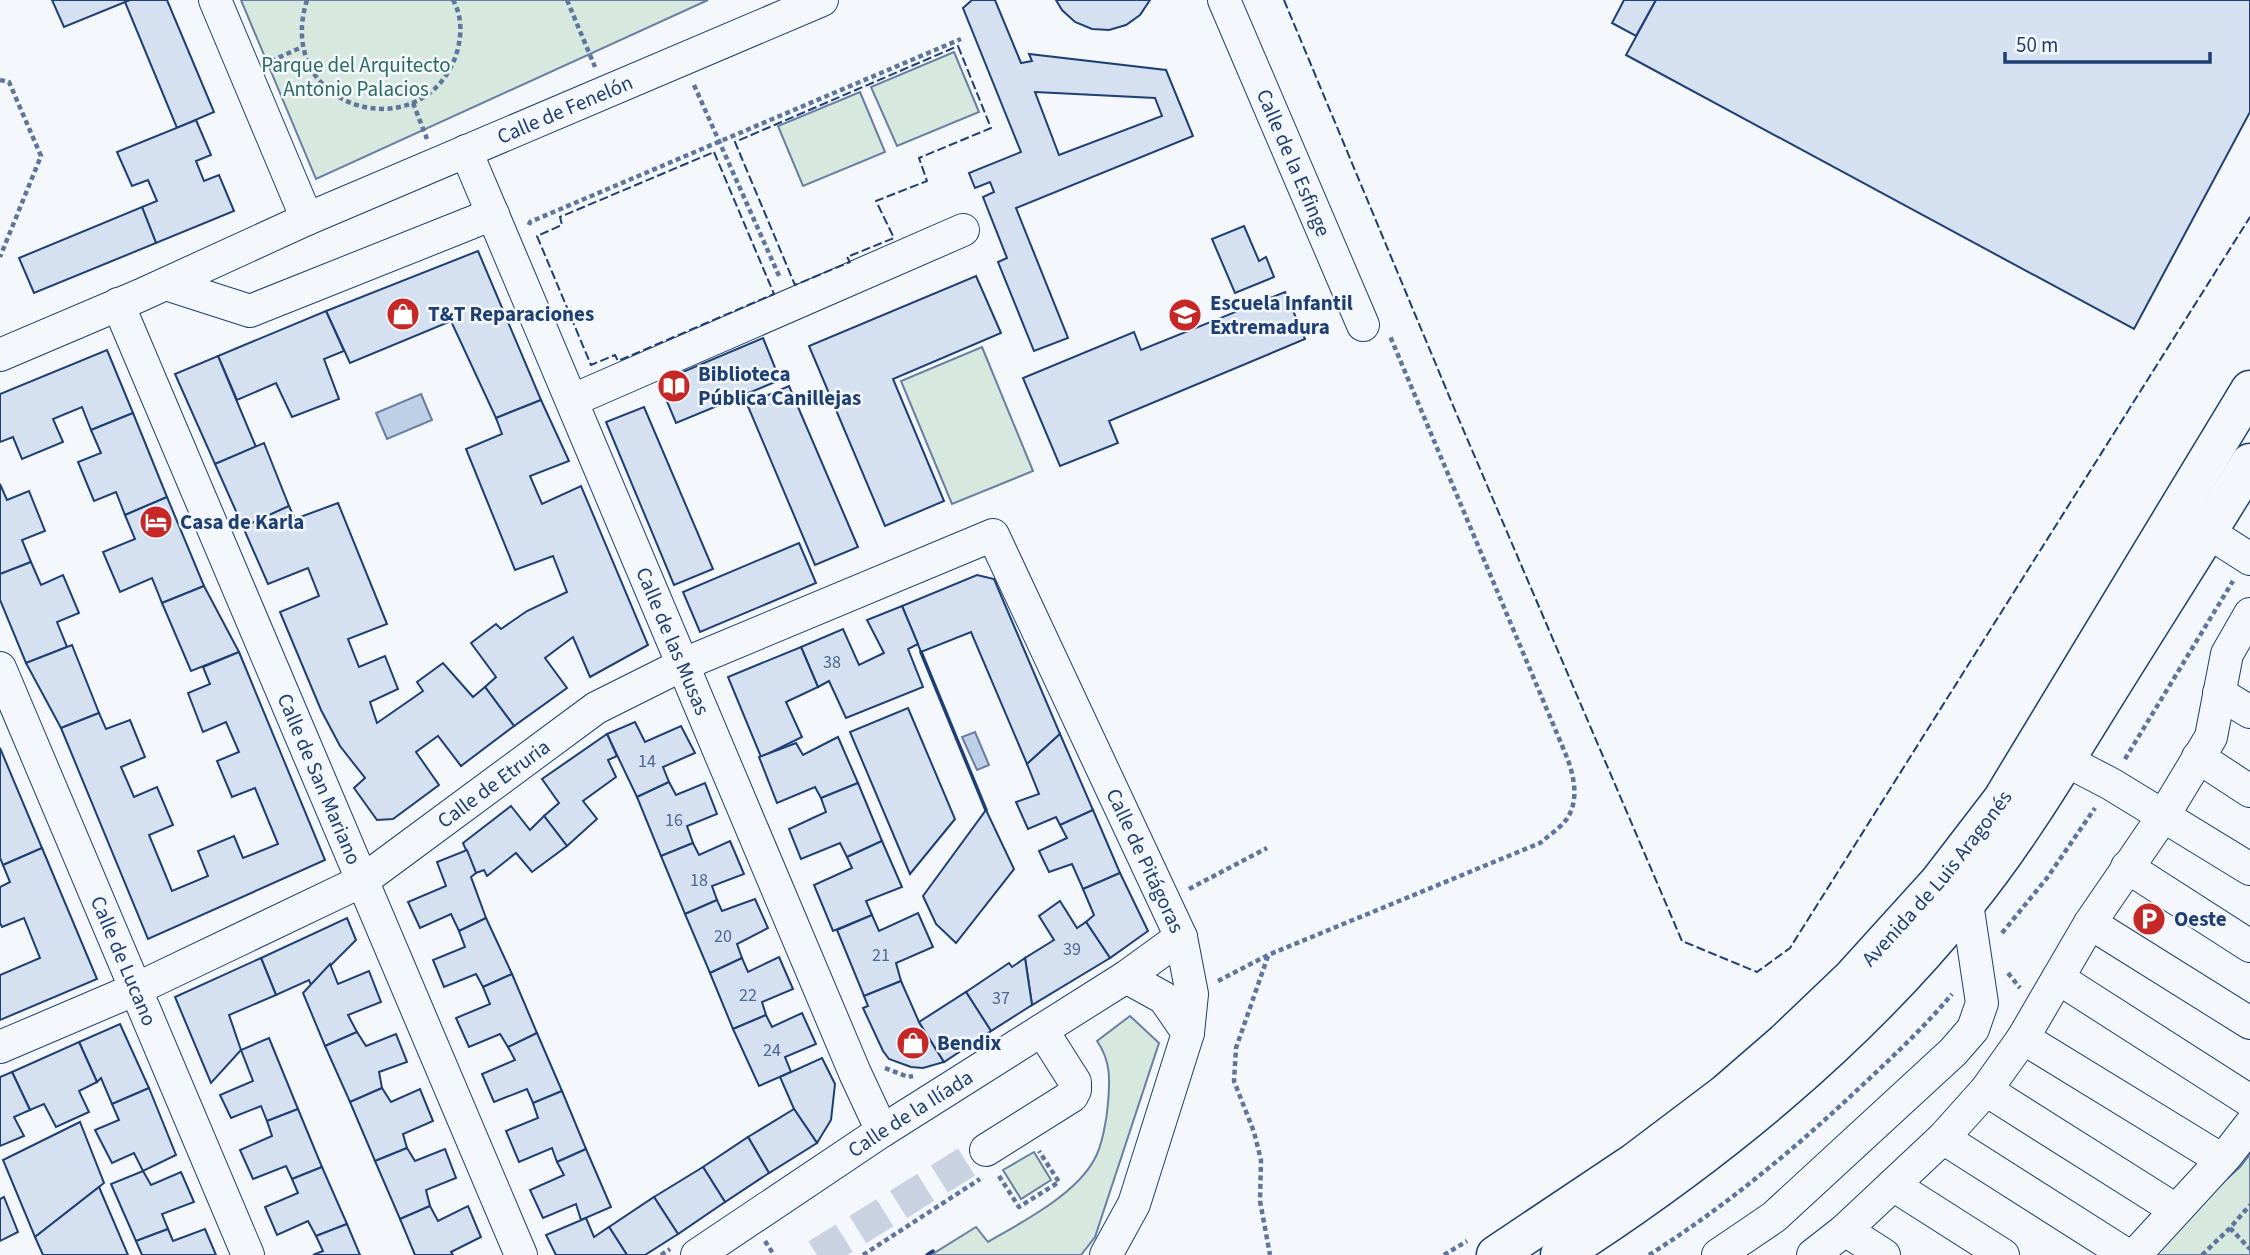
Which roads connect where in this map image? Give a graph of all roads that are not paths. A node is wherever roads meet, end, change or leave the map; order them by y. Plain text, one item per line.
1 (215, 0) edge
2 (1224, 0) edge
3 (818, 1) edge
4 (466, 151) junction
5 (493, 214) junction
6 (307, 219) junction
7 (963, 230) dead end
8 (166, 284) junction
9 (118, 304) junction
10 (1363, 325) road end
11 (0, 355) edge
12 (2250, 390) edge
13 (573, 400) junction
14 (2250, 463) edge
15 (2208, 532) junction
16 (993, 535) joint
17 (2250, 559) edge
18 (2247, 626) edge
19 (684, 664) junction
20 (0, 668) edge
21 (2219, 693) junction
22 (2250, 712) edge
23 (2198, 757) junction
24 (2065, 760) junction
25 (2250, 791) edge
26 (2164, 815) junction
27 (2127, 867) junction
28 (2250, 869) edge
29 (362, 881) junction
30 (1967, 903) junction
31 (2090, 923) junction
32 (1181, 937) junction
33 (2250, 946) edge
34 (1126, 976) junction
35 (2058, 978) junction
36 (136, 989) junction
37 (2250, 1023) edge
38 (1042, 1030) junction
39 (1188, 1033) junction
40 (2022, 1038) junction
41 (0, 1047) edge
42 (1986, 1090) junction
43 (2250, 1101) edge
44 (2250, 1125) edge
45 (882, 1131) junction
46 (1943, 1138) junction
47 (2222, 1160) junction
48 (988, 1165) tunnel mouth
49 (1893, 1185) junction
50 (1134, 1204) junction
51 (2176, 1210) junction
52 (1845, 1230) junction
53 (248, 1255) edge
54 (521, 1255) edge
55 (697, 1255) edge
56 (1106, 1255) edge
57 (1131, 1255) edge
58 (1496, 1255) edge
59 (1560, 1255) edge
60 (1718, 1255) edge
61 (1813, 1255) edge
62 (1884, 1255) edge
63 (2003, 1255) edge
64 (2127, 1255) edge
65 (2135, 1255) edge

1 - 6 street
2 - 10 street, Calle de la Esfinge
3 - 4 street, Calle de Fenelón
4 - 5 street, Calle de las Musas
4 - 6 street, Calle de Fenelón
5 - 8 street
5 - 13 street, Calle de las Musas
6 - 8 street, Calle de Fenelón
7 - 13 street
8 - 9 street, Calle de Fenelón
9 - 11 street, Calle de Fenelón
9 - 29 street, Calle de San Mariano
12 - 58 main road, Avenida de Luis Aragonés
13 - 19 street, Calle de las Musas
14 - 15 main road, Avenida de Luis Aragonés
15 - 17 street
15 - 24 main road, Avenida de Luis Aragonés
16 - 19 street, Calle de Etruria
16 - 32 street, Calle de Pitágoras
18 - 21 street
19 - 29 street, Calle de Etruria
19 - 45 street, Calle de las Musas
20 - 36 street, Calle de Lucano
21 - 22 street
21 - 23 street
23 - 25 street
23 - 26 street
24 - 26 street
24 - 30 main road, Avenida de Luis Aragonés
26 - 27 street
26 - 28 street
27 - 31 street
27 - 33 street
29 - 36 street, Calle de Etruria
29 - 54 street, Calle de San Mariano
30 - 59 main road, Avenida de Luis Aragonés
30 - 60 street
31 - 35 street
31 - 37 street
32 - 34 street, Calle de la Ilíada
32 - 39 street, Calle de Pitágoras
34 - 38 street, Calle de la Ilíada
34 - 39 street
35 - 40 street
35 - 43 street
36 - 41 street, Calle de Etruria
36 - 53 street, Calle de Lucano
38 - 45 street, Calle de la Ilíada
38 - 48 street
39 - 50 street, Calle de Pitágoras
40 - 42 street
40 - 47 street
42 - 46 street
42 - 51 street
44 - 47 street
45 - 55 street, Calle de la Ilíada
46 - 49 street
46 - 64 street
47 - 51 street
49 - 52 street
49 - 63 street
50 - 56 street, Calle de Pitágoras
50 - 57 street, Calle de Pitágoras
51 - 65 street
52 - 61 street
52 - 62 street

